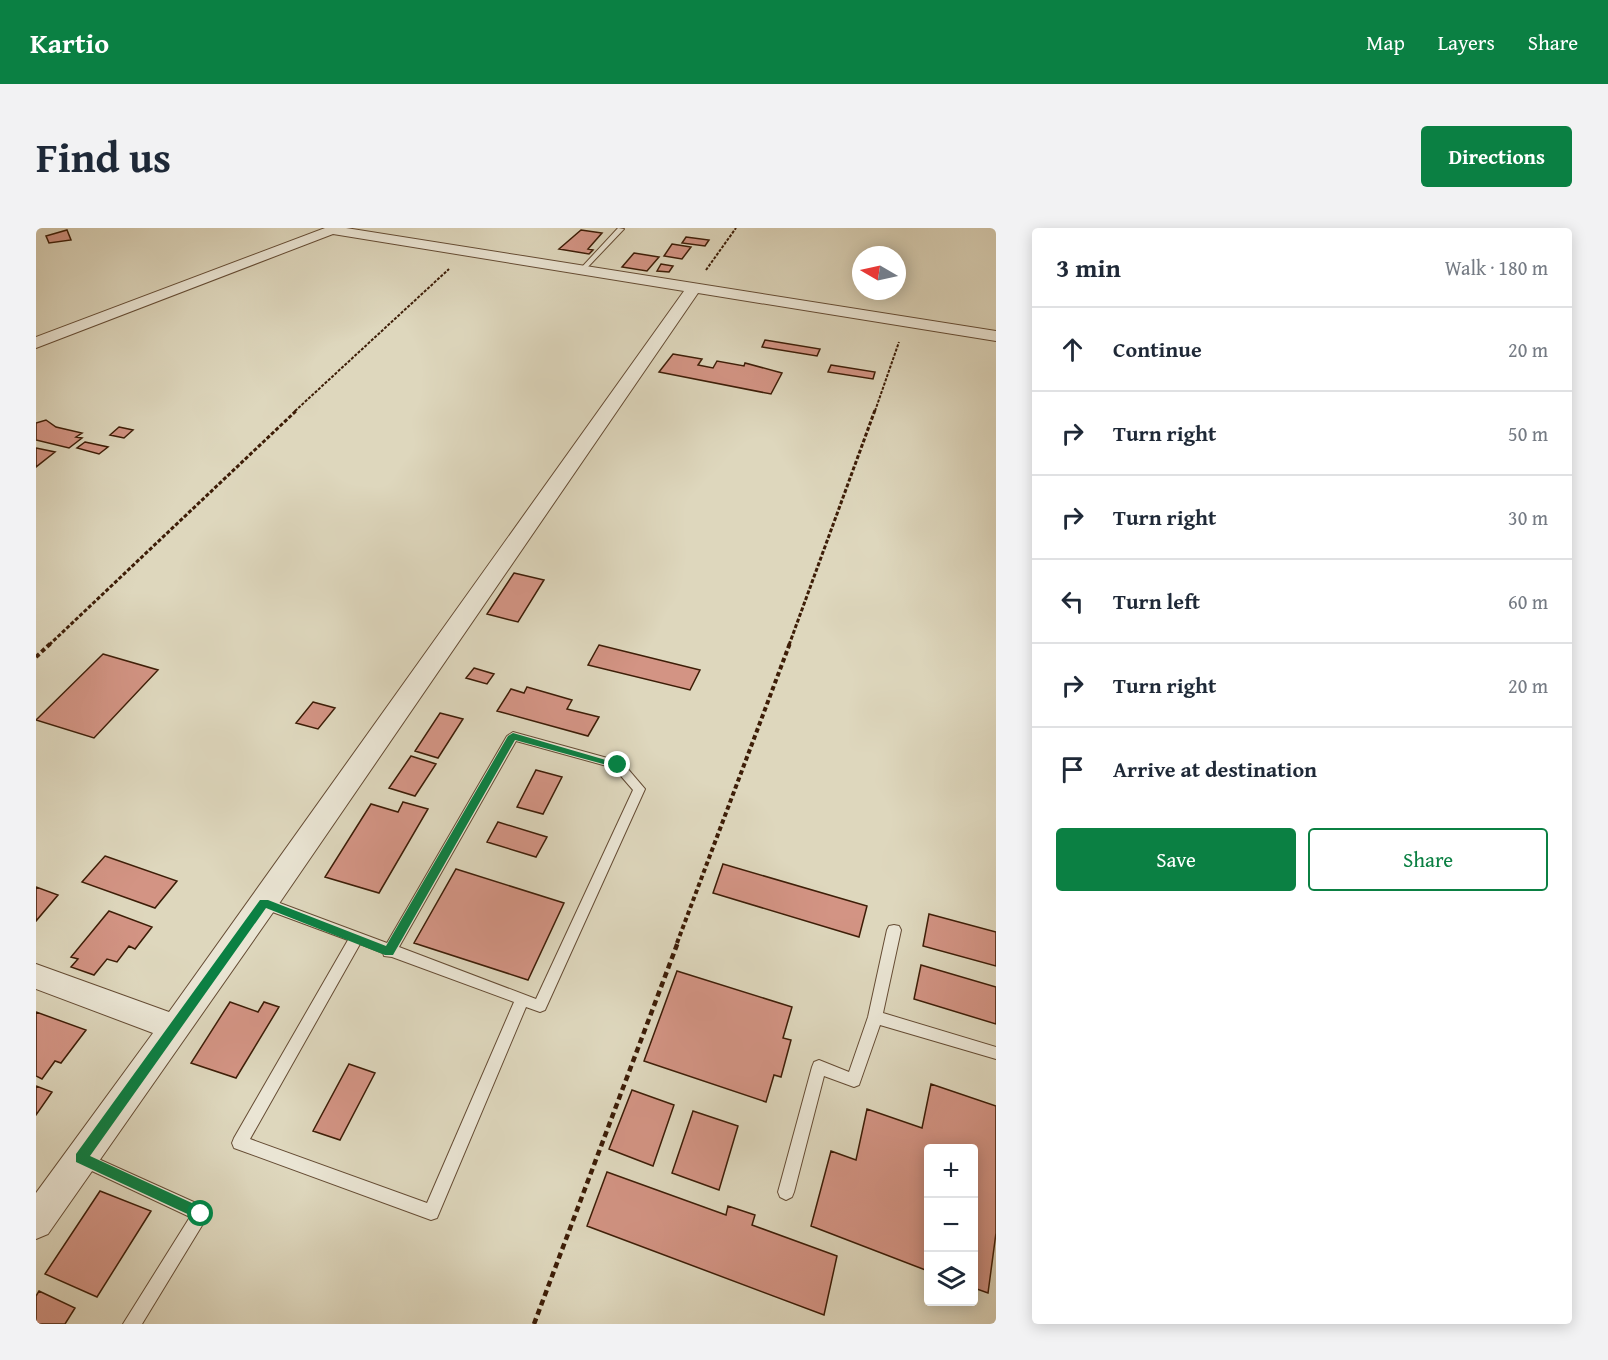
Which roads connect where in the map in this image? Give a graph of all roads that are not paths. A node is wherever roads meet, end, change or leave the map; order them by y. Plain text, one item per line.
1 (331, 229) edge
2 (621, 229) edge
3 (583, 269) junction
4 (694, 287) junction
5 (996, 336) edge
6 (36, 343) edge
7 (264, 903) junction
8 (894, 930) dead end
9 (356, 939) junction
10 (389, 952) junction
11 (36, 976) edge
12 (522, 1000) junction
13 (875, 1017) junction
14 (173, 1028) junction
15 (996, 1053) edge
16 (81, 1158) junction
17 (786, 1192) dead end
18 (36, 1222) edge
19 (132, 1324) edge

1 - 3 street
1 - 6 street
2 - 3 lane
3 - 4 street
4 - 5 street
4 - 7 street
7 - 9 lane
7 - 14 street
8 - 13 lane
9 - 10 lane
9 - 12 lane
10 - 12 lane
10 - 12 lane
11 - 14 street
13 - 15 lane
13 - 17 lane
14 - 16 street
16 - 18 street
16 - 19 lane

